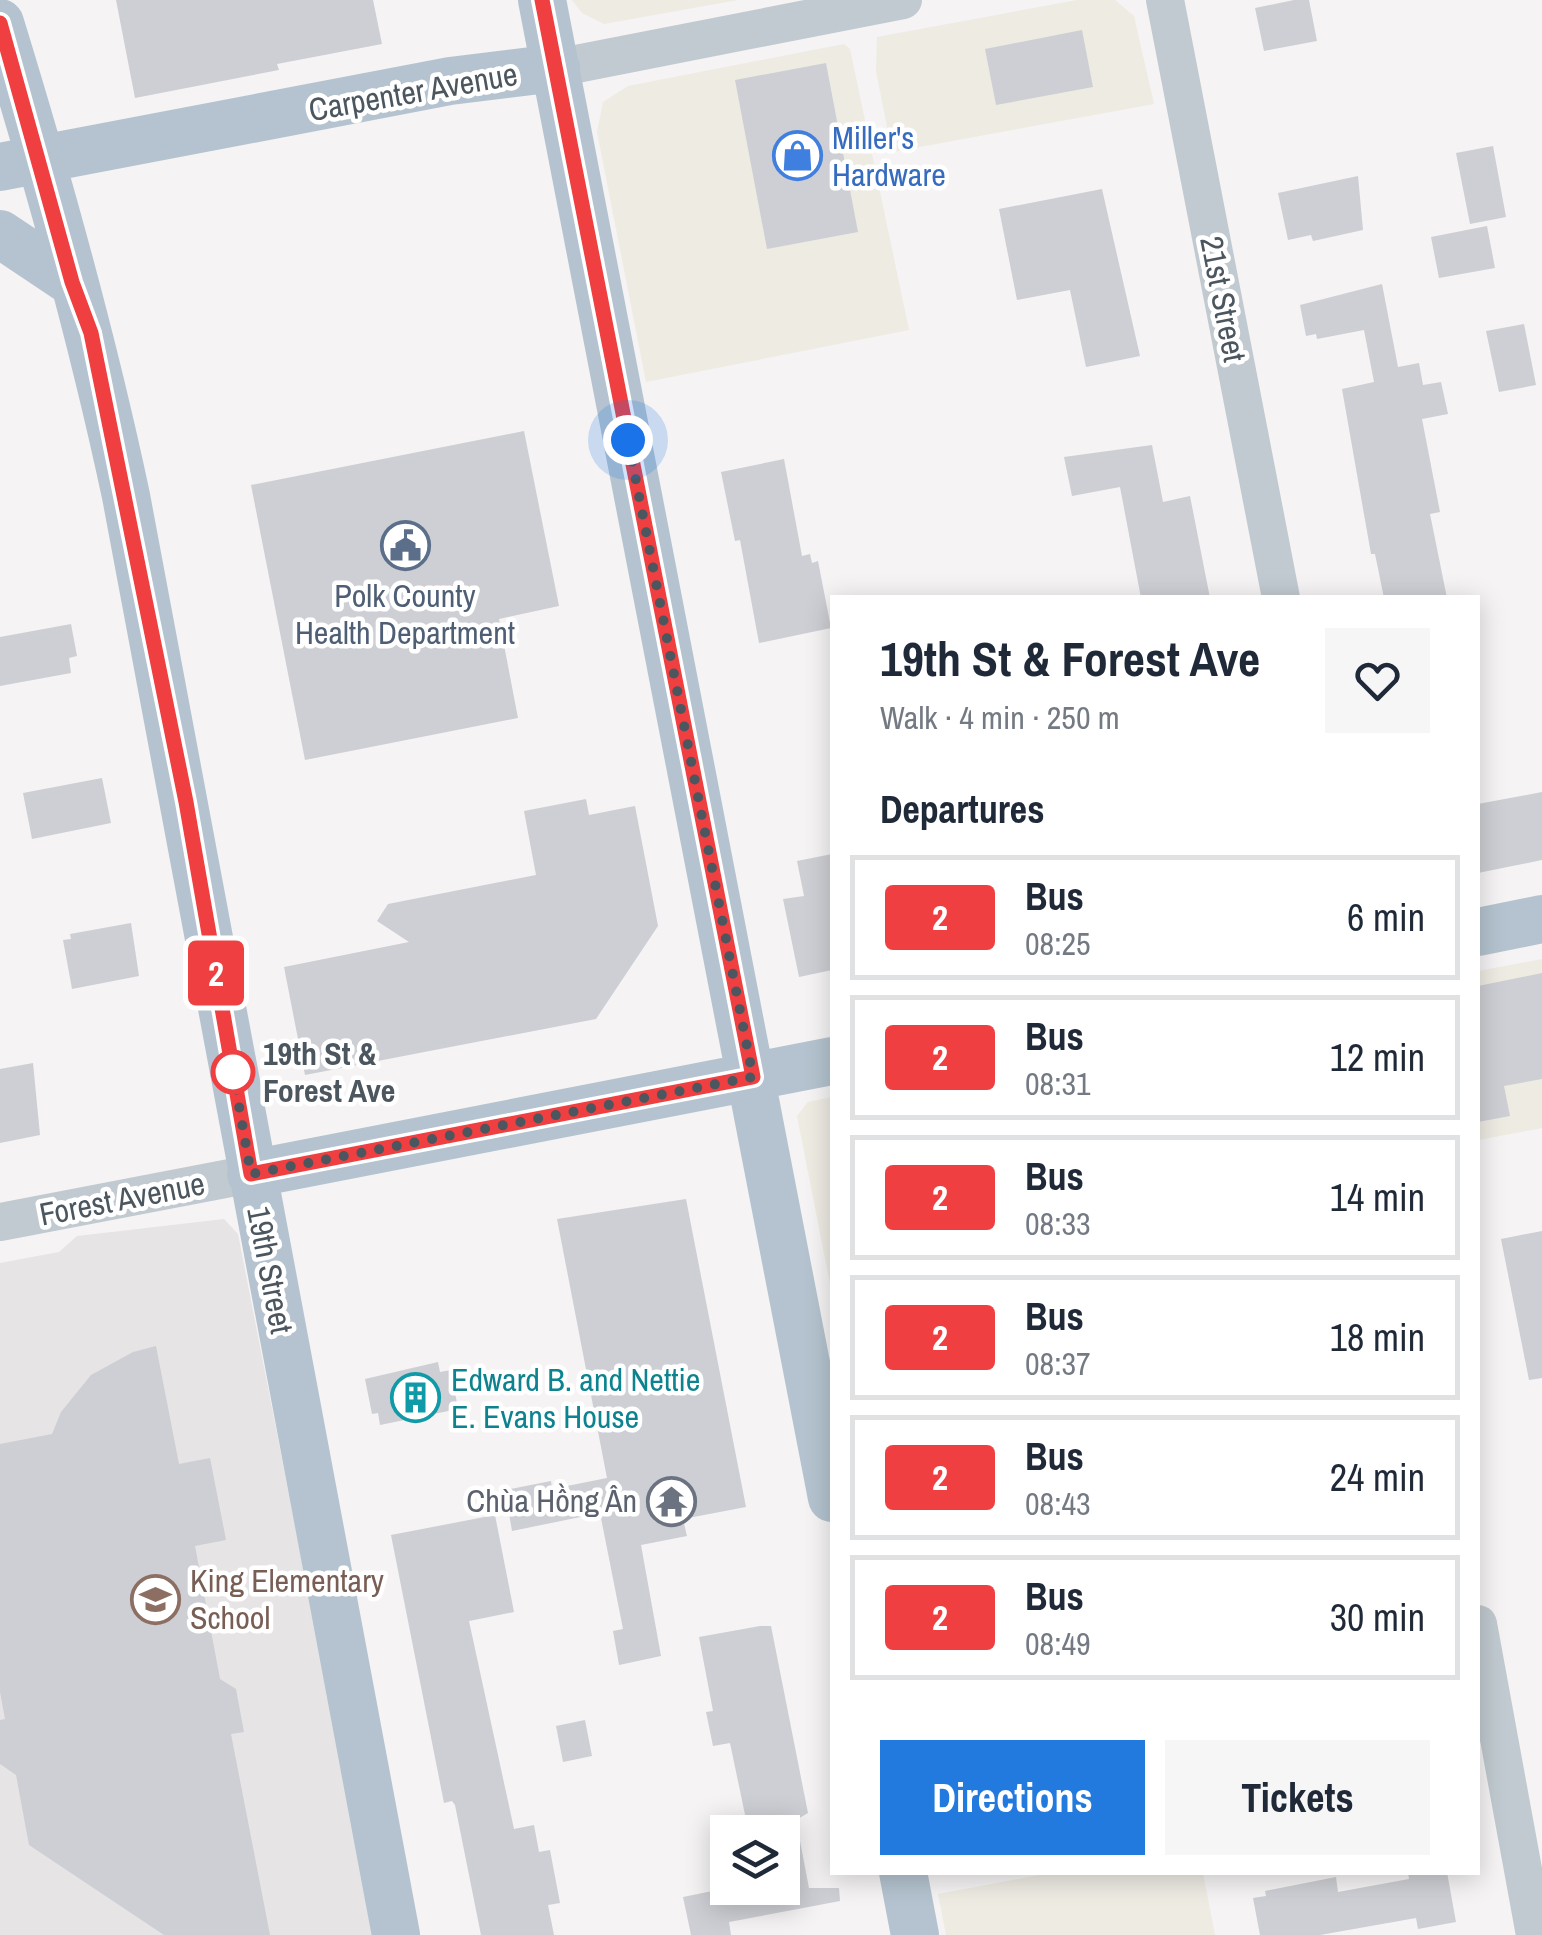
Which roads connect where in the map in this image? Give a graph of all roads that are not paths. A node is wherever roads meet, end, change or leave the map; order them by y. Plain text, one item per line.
1 (542, 0) edge
2 (903, 0) edge
3 (1164, 0) edge
4 (0, 23) edge
5 (556, 68) junction
6 (14, 158) edge
7 (0, 234) edge
8 (72, 282) junction
9 (1280, 595) edge
10 (1542, 919) edge
11 (1480, 932) edge
12 (830, 1061) edge
13 (753, 1077) junction
14 (251, 1174) junction
15 (0, 1222) edge
16 (830, 1487) edge
17 (1480, 1635) edge
18 (904, 1875) edge
19 (396, 1935) edge
20 (915, 1935) edge
21 (1535, 1935) edge

1 - 5 main road
2 - 5 street, Carpenter Avenue
3 - 9 street, 21st Street
4 - 6 main road, 19th Street
5 - 6 main road, Carpenter Avenue
5 - 13 main road
6 - 8 main road, 19th Street
7 - 8 main road
8 - 14 main road, 19th Street
10 - 11 main road
12 - 13 main road, Forest Avenue
13 - 14 main road, Forest Avenue
13 - 16 main road
14 - 15 street, Forest Avenue
14 - 19 main road, 19th Street
17 - 21 street
18 - 20 main road

